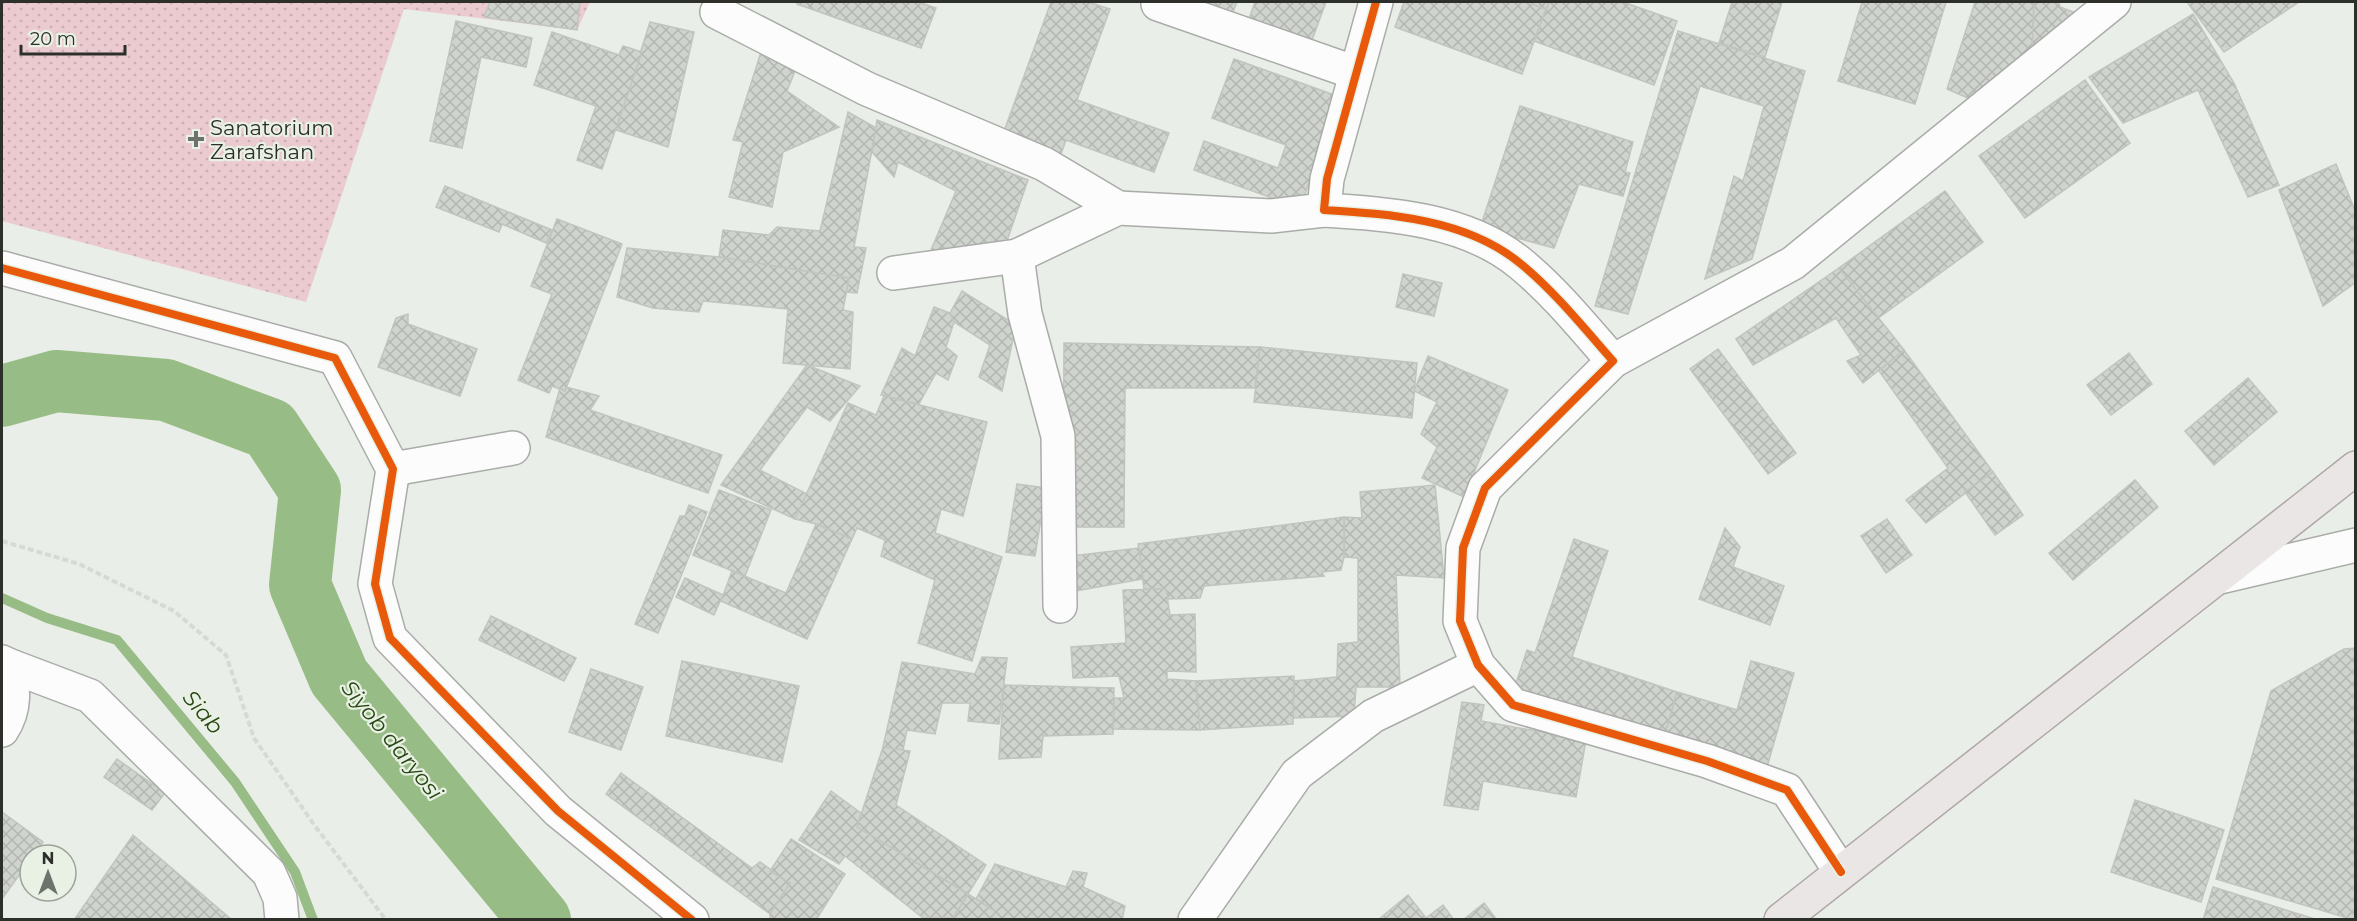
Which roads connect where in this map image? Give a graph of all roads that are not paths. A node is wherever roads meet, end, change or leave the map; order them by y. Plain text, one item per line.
1 (1376, 2) edge
2 (2114, 2) edge
3 (1158, 4) dead end
4 (717, 12) dead end
5 (1356, 73) junction
6 (1118, 208) junction
7 (1324, 210) junction
8 (1017, 256) junction
9 (2, 268) edge
10 (894, 273) dead end
11 (1613, 361) junction
12 (513, 448) dead end
13 (2355, 468) edge
14 (393, 469) junction
15 (2355, 545) edge
16 (2220, 577) junction
17 (1060, 606) dead end
18 (4, 664) edge
19 (1478, 665) junction
20 (2, 730) edge
21 (1841, 872) junction
22 (282, 920) edge
23 (692, 920) edge
24 (1195, 920) edge
25 (1781, 920) edge

1 - 5 street
2 - 11 street
3 - 5 street
4 - 6 street
5 - 7 street
6 - 7 street
6 - 8 street
7 - 11 street
8 - 10 street
8 - 17 street
9 - 14 street
11 - 19 street
12 - 14 street
13 - 16 main road
14 - 23 street
15 - 16 street
16 - 21 main road
18 - 20 street
18 - 22 street
19 - 21 street
19 - 24 street
21 - 25 main road

